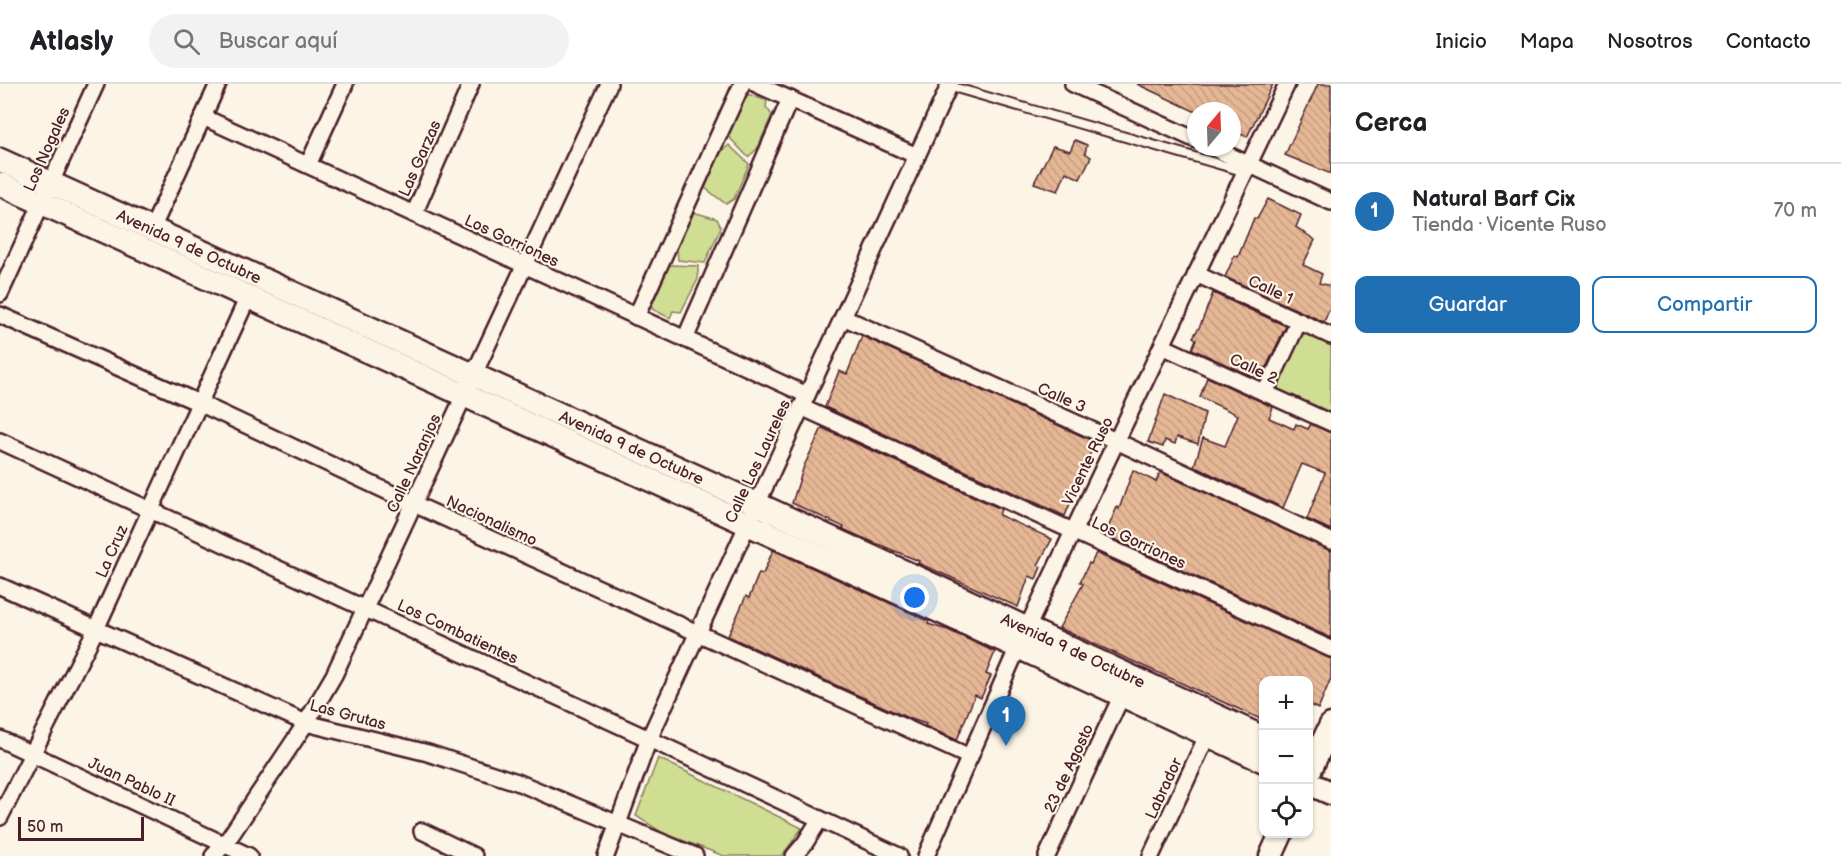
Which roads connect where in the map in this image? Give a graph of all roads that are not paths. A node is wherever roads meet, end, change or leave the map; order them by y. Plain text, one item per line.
1 (96, 84) edge
2 (218, 84) edge
3 (345, 84) edge
4 (471, 84) edge
5 (609, 84) edge
6 (742, 84) edge
7 (756, 84) edge
8 (942, 84) edge
9 (950, 84) edge
10 (1073, 84) edge
11 (1287, 84) edge
12 (790, 99) junction
13 (203, 117) junction
14 (1187, 136) edge
15 (917, 156) junction
16 (1231, 156) edge
17 (0, 160) edge
18 (1249, 164) junction
19 (308, 165) junction
20 (0, 184) edge
21 (46, 193) junction
22 (1331, 199) edge
23 (414, 214) junction
24 (152, 229) junction
25 (525, 266) junction
26 (1196, 274) junction
27 (0, 294) edge
28 (248, 297) junction
29 (0, 315) edge
30 (636, 317) junction
31 (843, 317) junction
32 (1299, 321) junction
33 (1331, 336) edge
34 (685, 339) junction
35 (1162, 346) junction
36 (469, 386) junction
37 (1265, 393) junction
38 (804, 401) junction
39 (199, 403) junction
40 (1331, 423) edge
41 (0, 441) edge
42 (1116, 441) junction
43 (414, 504) junction
44 (149, 509) junction
45 (753, 514) junction
46 (1073, 532) junction
47 (1331, 541) edge
48 (0, 586) edge
49 (365, 608) junction
50 (96, 629) junction
51 (697, 633) junction
52 (1023, 638) junction
53 (1331, 649) edge
54 (1122, 695) junction
55 (306, 723) junction
56 (1331, 725) edge
57 (1208, 734) junction
58 (1259, 736) edge
59 (0, 739) edge
60 (649, 739) junction
61 (32, 754) junction
62 (970, 757) junction
63 (1259, 759) edge
64 (1314, 769) edge
65 (1331, 793) edge
66 (0, 817) edge
67 (820, 819) junction
68 (618, 824) junction
69 (422, 831) dead end
70 (1279, 838) edge
71 (225, 844) junction
72 (213, 856) edge
73 (249, 856) edge
74 (474, 856) edge
75 (606, 856) edge
76 (695, 856) edge
77 (794, 856) edge
78 (899, 856) edge
79 (926, 856) edge
80 (1047, 856) edge
81 (1151, 856) edge
82 (1270, 856) edge

1 - 21 street, Los Nogales
2 - 13 street
3 - 19 street
4 - 23 street, Las Garzas
5 - 25 street, Calle Naranjos
6 - 30 street
7 - 12 street
8 - 22 lane
9 - 15 street, Calle Los Laureles
10 - 14 street
11 - 18 street, Vicente Ruso
12 - 15 street
12 - 34 street
13 - 19 street, Los Gorriones
13 - 24 street
15 - 31 street, Calle Los Laureles
16 - 18 street
17 - 21 street, Avenida 9 de Octubre
18 - 22 street
18 - 26 street, Vicente Ruso
19 - 23 street, Los Gorriones
20 - 21 street, Avenida 9 de Octubre
21 - 24 street, Avenida 9 de Octubre
21 - 27 street, Los Nogales
21 - 28 street, Avenida 9 de Octubre
23 - 25 street, Los Gorriones
24 - 36 street, Avenida 9 de Octubre
25 - 30 street, Los Gorriones
25 - 36 street, Calle Naranjos
26 - 32 street, Calle 1
26 - 35 street, Vicente Ruso
28 - 36 street, Avenida 9 de Octubre
28 - 39 street, La Cruz
29 - 39 street, Nacionalismo
30 - 34 street, Los Gorriones
31 - 38 street, Calle Los Laureles
31 - 42 street, Calle 3
32 - 33 street, Calle 1
32 - 37 street
34 - 38 street, Los Gorriones
35 - 37 street, Calle 2
35 - 42 street, Vicente Ruso
36 - 43 street, Calle Naranjos
36 - 45 street, Avenida 9 de Octubre
37 - 40 street, Calle 2
38 - 45 street, Calle Los Laureles
38 - 46 street, Los Gorriones
39 - 43 street, Nacionalismo
39 - 44 street, La Cruz
41 - 44 street, Los Combatientes
42 - 46 street, Vicente Ruso
42 - 47 street, Calle 3
43 - 49 street, Calle Naranjos
43 - 51 street, Nacionalismo
44 - 49 street, Los Combatientes
44 - 50 street, La Cruz
45 - 51 street, Calle Los Laureles
45 - 52 street, Avenida 9 de Octubre
46 - 52 street, Vicente Ruso
46 - 53 street, Los Gorriones
48 - 50 street, Las Grutas
49 - 55 street, Calle Naranjos
49 - 60 street, Los Combatientes
50 - 55 street, Las Grutas
50 - 61 street, La Cruz
51 - 60 street, Calle Los Laureles
51 - 62 street, Nacionalismo
52 - 54 street, Avenida 9 de Octubre
52 - 58 street, Avenida 9 de Octubre
52 - 62 street, Vicente Ruso
54 - 57 street, Avenida 9 de Octubre
54 - 80 street, 23 de Agosto
55 - 68 street, Las Grutas
55 - 71 street, Calle Naranjos
56 - 64 street
57 - 63 street, Avenida 9 de Octubre
57 - 81 street, Labrador
59 - 61 street, Juan Pablo II
60 - 67 street, Los Combatientes
60 - 68 street, Calle Los Laureles
61 - 66 street, La Cruz
61 - 71 street, Juan Pablo II
62 - 79 street, Vicente Ruso
64 - 65 street
67 - 77 street
67 - 78 street, Los Combatientes
68 - 75 street, Calle Los Laureles
68 - 76 street, Las Grutas
69 - 74 street
70 - 82 street
71 - 72 street, Calle Naranjos
71 - 73 street, Juan Pablo II

